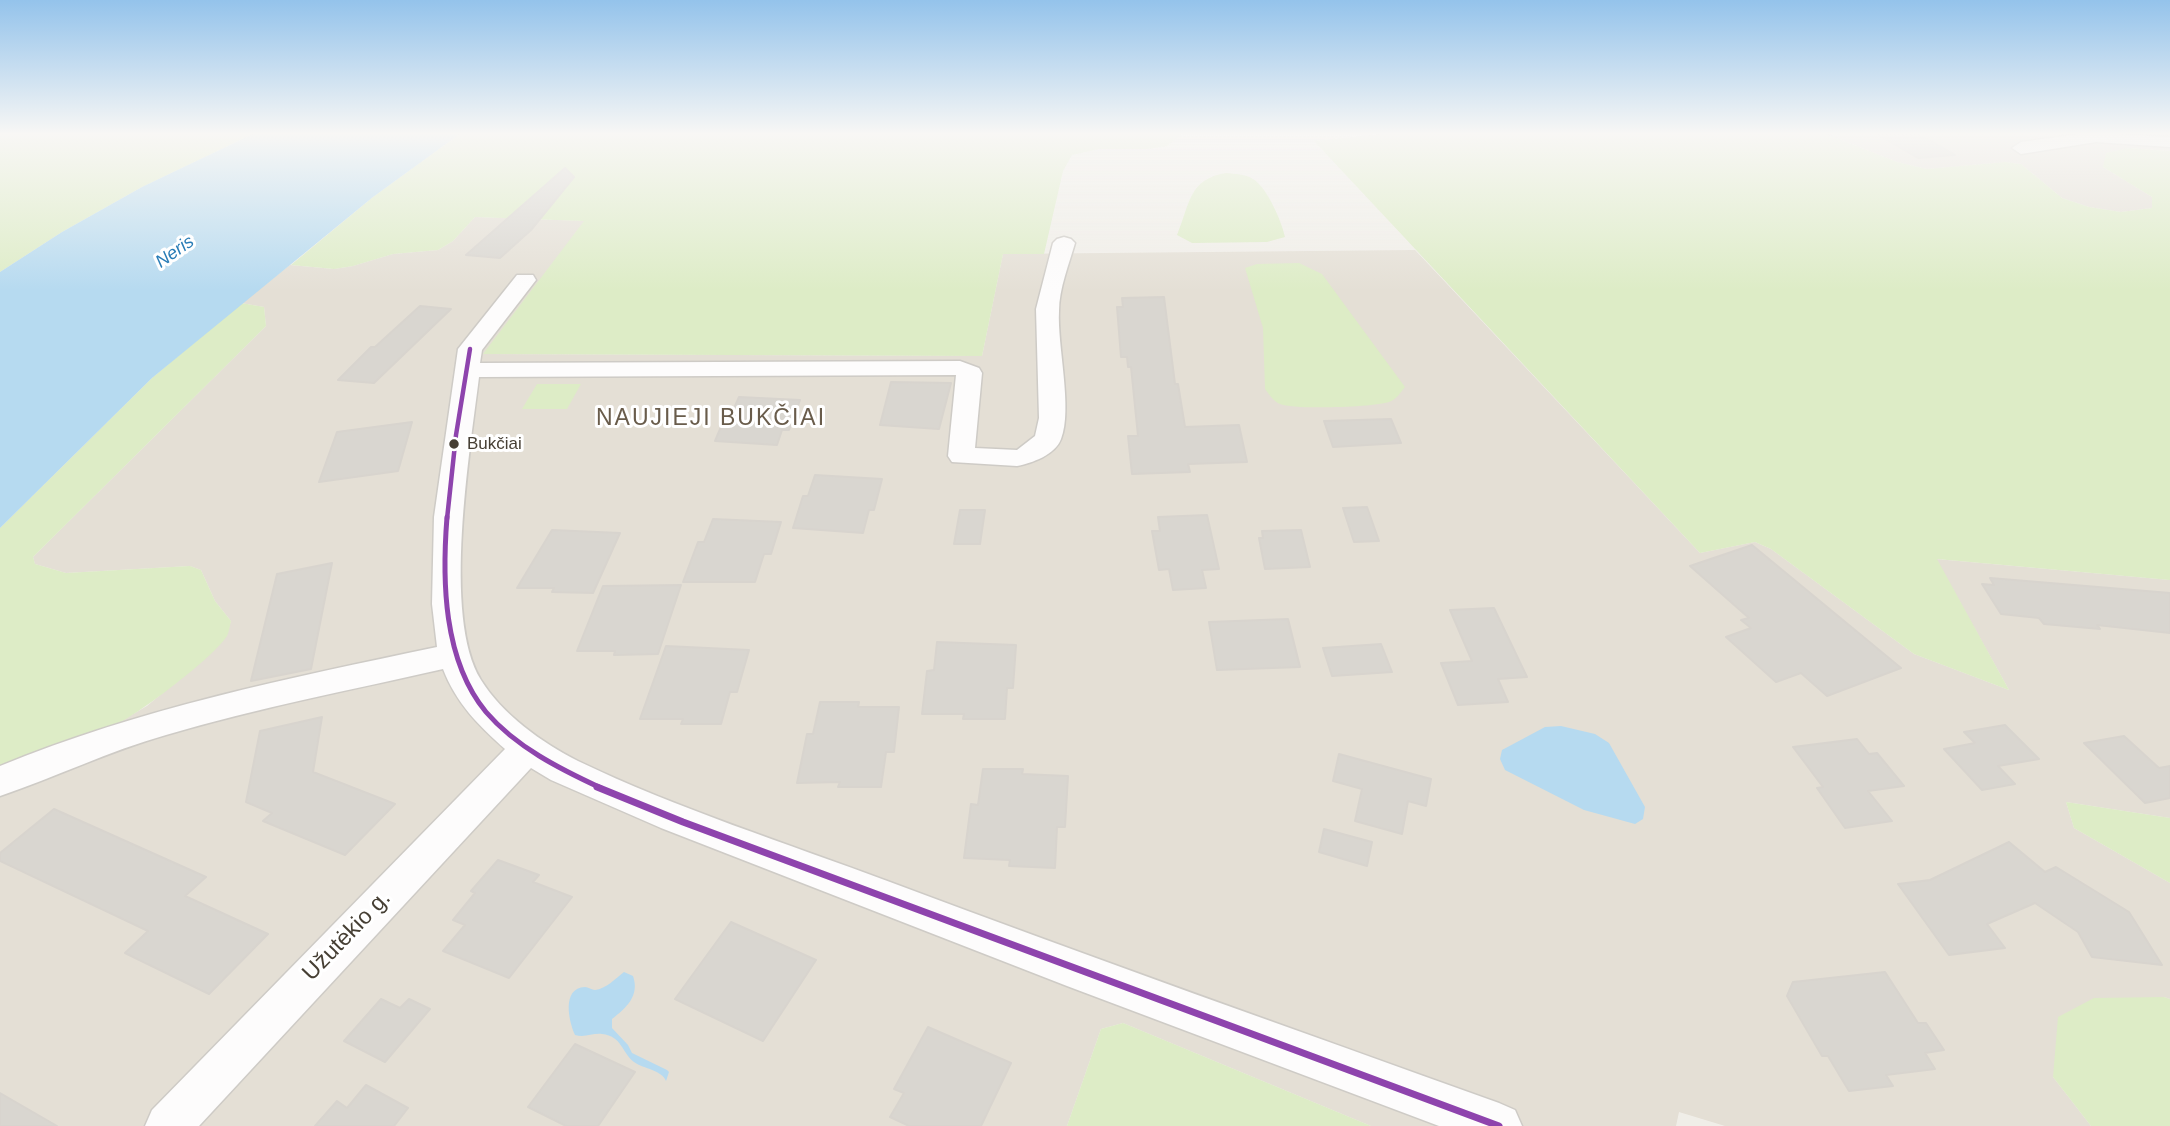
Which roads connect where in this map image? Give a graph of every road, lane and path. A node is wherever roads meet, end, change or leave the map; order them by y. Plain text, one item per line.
1 (1064, 243) dead end
2 (525, 280) dead end
3 (466, 370) junction
4 (454, 655) junction
5 (528, 748) junction
6 (0, 781) edge
7 (168, 1126) edge
8 (1499, 1126) edge

1 - 3 street
2 - 3 street
3 - 4 street
4 - 5 street
4 - 6 street
5 - 7 street, Užutėkio g.
5 - 8 street

